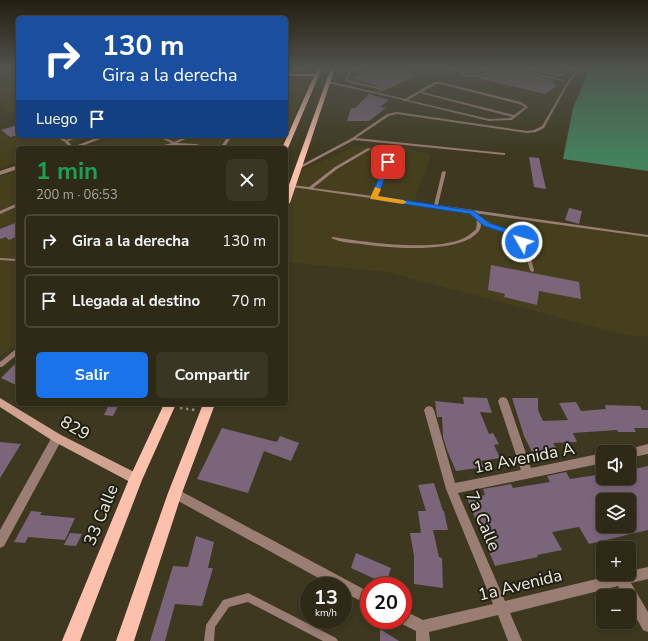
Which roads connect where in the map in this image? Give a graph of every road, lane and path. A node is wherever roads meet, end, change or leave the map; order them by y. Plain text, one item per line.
1 (305, 98) edge
2 (322, 98) edge
3 (395, 98) edge
4 (408, 98) edge
5 (442, 98) edge
6 (497, 98) edge
7 (559, 98) edge
8 (404, 100) junction
9 (514, 116) junction
10 (60, 138) edge
11 (75, 138) edge
12 (100, 138) edge
13 (185, 138) edge
14 (166, 139) edge
15 (353, 139) junction
16 (66, 141) junction
17 (173, 143) junction
18 (70, 146) edge
19 (78, 146) edge
20 (165, 146) edge
21 (202, 146) edge
22 (286, 146) edge
23 (369, 149) dead end
24 (504, 154) dead end
25 (388, 162) dead end
26 (16, 168) edge
27 (298, 168) junction
28 (444, 172) dead end
29 (0, 173) edge
30 (292, 186) junction
31 (310, 188) junction
32 (288, 197) edge
33 (374, 198) junction
34 (16, 205) edge
35 (436, 207) junction
36 (0, 213) edge
37 (472, 213) junction
38 (479, 219) junction
39 (648, 236) edge
40 (333, 238) dead end
41 (0, 259) edge
42 (16, 260) edge
43 (532, 270) dead end
44 (16, 353) edge
45 (0, 365) edge
46 (503, 401) dead end
47 (0, 402) edge
48 (170, 406) edge
49 (183, 406) edge
50 (208, 408) edge
51 (429, 410) dead end
52 (58, 438) junction
53 (648, 449) edge
54 (636, 452) edge
55 (596, 459) edge
56 (527, 474) junction
57 (136, 478) junction
58 (451, 489) junction
59 (174, 494) junction
60 (0, 542) edge
61 (648, 573) edge
62 (636, 576) edge
63 (617, 581) edge
64 (622, 581) edge
65 (360, 594) edge
66 (501, 609) junction
67 (412, 625) edge
68 (648, 625) edge
69 (423, 634) edge
70 (71, 641) edge
71 (124, 641) edge
72 (209, 641) edge
73 (333, 641) edge
74 (515, 641) edge

1 - 22 main road
2 - 27 main road
3 - 8 lane
4 - 8 lane
5 - 9 lane
6 - 9 lane
7 - 15 lane
8 - 9 lane
10 - 16 lane
11 - 16 lane
12 - 19 street
13 - 17 lane
14 - 17 lane
15 - 24 lane
15 - 27 lane
16 - 18 lane
17 - 20 lane
17 - 21 lane
23 - 31 lane
25 - 33 lane
26 - 29 street
27 - 30 main road
28 - 35 lane
30 - 31 lane
30 - 32 main road
31 - 33 lane
33 - 35 lane
34 - 36 lane
35 - 37 lane
37 - 38 lane
37 - 39 lane
38 - 40 lane
38 - 43 lane
41 - 42 lane
44 - 45 lane
46 - 56 street
47 - 52 street, 829
48 - 57 main road, 33 Calle
49 - 50 path
50 - 59 main road
51 - 58 street, 7a Calle
52 - 57 street, 829
52 - 60 street
53 - 54 street
55 - 56 street, 1a Avenida A
56 - 58 street, 1a Avenida A
57 - 70 main road, 33 Calle
58 - 66 street, 7a Calle
59 - 65 street
59 - 71 main road
61 - 62 street, 1a Avenida
63 - 66 street, 1a Avenida
64 - 68 street
66 - 69 street, 1a Avenida
66 - 74 street, 7a Calle
67 - 69 street, 1a Avenida
72 - 73 lane

